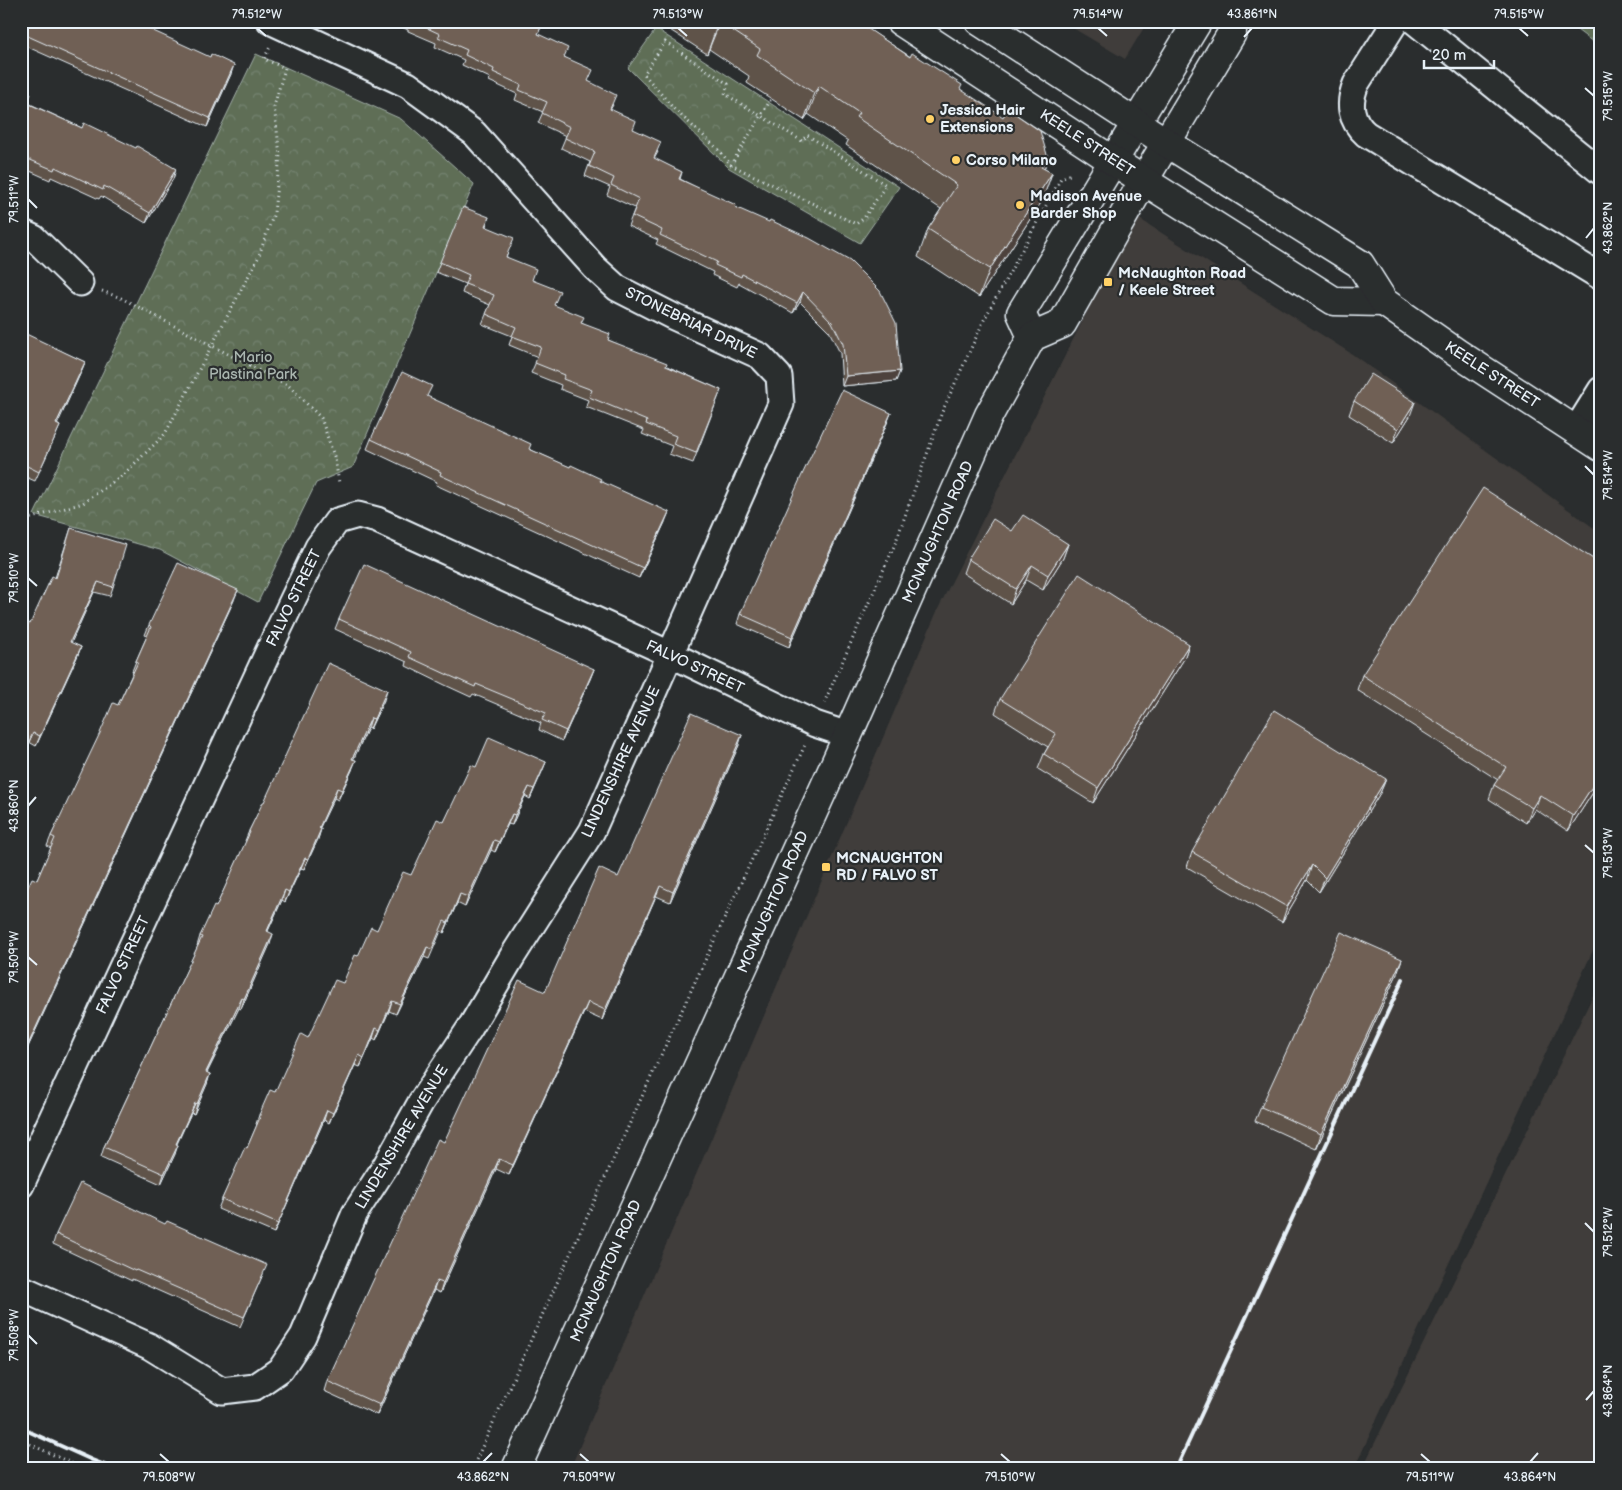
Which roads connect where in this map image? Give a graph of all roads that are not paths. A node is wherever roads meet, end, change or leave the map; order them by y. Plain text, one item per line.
1 (900, 21) edge
2 (979, 21) edge
3 (1198, 21) edge
4 (1231, 21) edge
5 (1396, 21) edge
6 (1414, 21) edge
7 (275, 24) edge
8 (1136, 122) junction
9 (1167, 143) junction
10 (1113, 160) junction
11 (1601, 172) edge
12 (1144, 180) junction
13 (21, 232) edge
14 (1601, 277) edge
15 (80, 283) road end
16 (1384, 302) junction
17 (1032, 337) junction
18 (1601, 390) edge
19 (1576, 430) junction
20 (1601, 447) edge
21 (670, 654) junction
22 (848, 735) junction
23 (21, 1185) edge
24 (21, 1288) edge
25 (516, 1469) edge

1 - 10 street, KEELE STREET
2 - 8 street, KEELE STREET
3 - 8 street
4 - 9 street
5 - 14 street
6 - 11 street
7 - 21 street, STONEBRIAR DRIVE
8 - 9 street, KEELE STREET
8 - 10 street
9 - 12 street
9 - 16 street, KEELE STREET
10 - 12 street, KEELE STREET
10 - 17 street
12 - 16 street, KEELE STREET
12 - 17 street
13 - 15 street
16 - 19 street, KEELE STREET
17 - 22 street, MCNAUGHTON ROAD
18 - 19 street
19 - 20 street, KEELE STREET
21 - 22 street, FALVO STREET
21 - 23 street, FALVO STREET
21 - 24 street, LINDENSHIRE AVENUE
22 - 25 street, MCNAUGHTON ROAD

